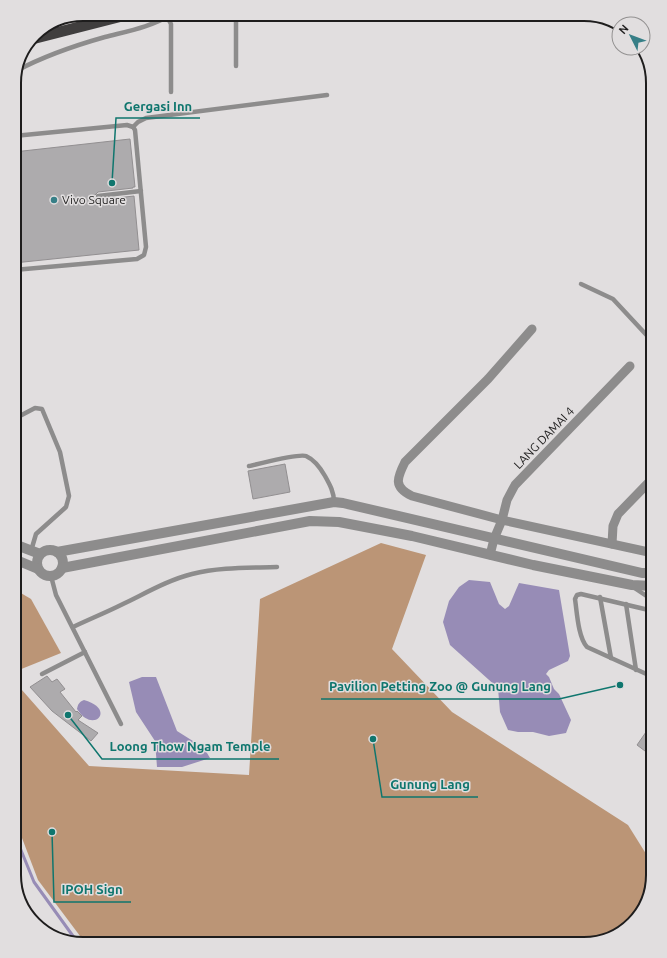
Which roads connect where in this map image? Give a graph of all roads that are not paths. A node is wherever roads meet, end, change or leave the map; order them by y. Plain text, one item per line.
1 (103, 21) edge
2 (158, 21) edge
3 (169, 21) edge
4 (236, 21) edge
5 (43, 36) edge
6 (236, 66) dead end
7 (23, 67) edge
8 (171, 92) dead end
9 (327, 95) dead end
10 (133, 127) junction
11 (21, 135) edge
12 (141, 191) junction
13 (98, 196) dead end
14 (21, 269) edge
15 (581, 284) dead end
16 (532, 329) dead end
17 (646, 334) edge
18 (630, 366) dead end
19 (21, 415) edge
20 (249, 466) dead end
21 (646, 485) edge
22 (334, 502) junction
23 (502, 520) junction
24 (494, 539) junction
25 (612, 544) junction
26 (21, 547) edge
27 (646, 551) edge
28 (36, 552) junction
29 (57, 552) junction
30 (490, 554) junction
31 (21, 562) edge
32 (277, 567) dead end
33 (62, 568) junction
34 (38, 569) junction
35 (646, 573) edge
36 (51, 576) junction
37 (632, 585) junction
38 (646, 586) edge
39 (646, 596) edge
40 (600, 597) junction
41 (626, 604) junction
42 (646, 608) edge
43 (73, 627) junction
44 (85, 652) junction
45 (611, 658) junction
46 (636, 670) junction
47 (42, 674) dead end
48 (646, 674) edge
49 (121, 724) dead end

1 - 5 highway
2 - 7 lane
3 - 8 lane
4 - 6 lane
9 - 10 lane
10 - 11 lane
10 - 12 lane
12 - 13 lane
12 - 14 lane
15 - 17 lane
16 - 23 street
18 - 23 street, LANG DAMAI 4
19 - 28 lane
20 - 22 lane
21 - 25 street
22 - 24 street
22 - 29 street
23 - 24 street, LANG DAMAI 4
23 - 25 street
24 - 30 street, LANG DAMAI 4
24 - 35 street
25 - 27 street
26 - 28 street
28 - 29 street
28 - 34 street
29 - 33 street
30 - 33 street
30 - 37 street
31 - 34 street
32 - 43 lane
33 - 36 street
34 - 36 street
36 - 43 lane
37 - 38 street
37 - 39 lane
40 - 41 lane
40 - 45 lane
40 - 45 lane
41 - 42 lane
41 - 46 lane
43 - 44 lane
44 - 47 lane
44 - 49 lane
45 - 46 lane
46 - 48 lane

